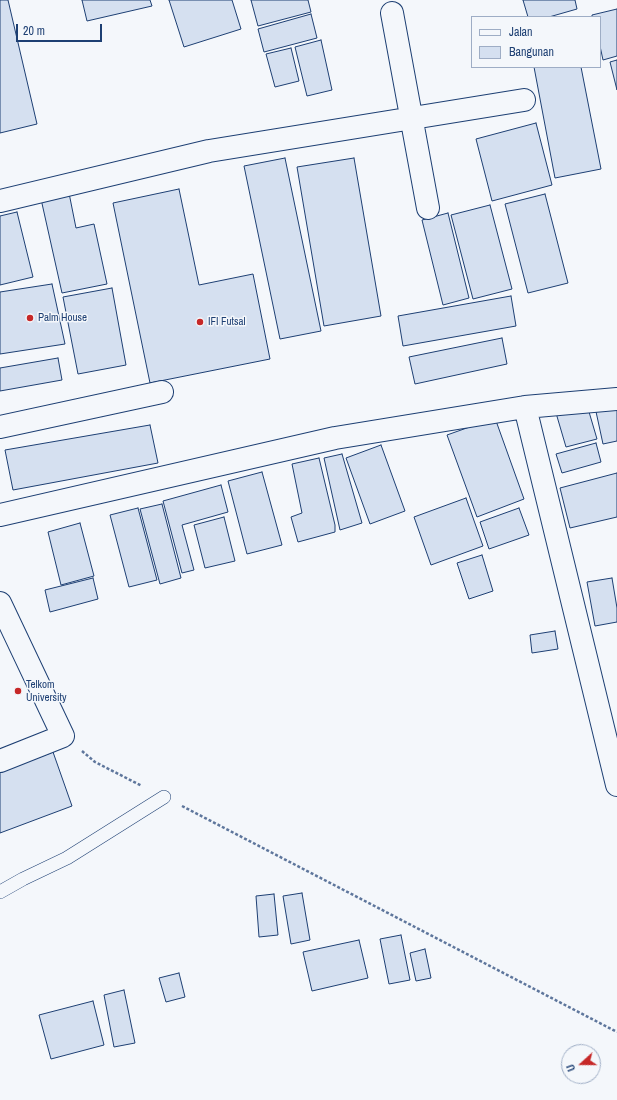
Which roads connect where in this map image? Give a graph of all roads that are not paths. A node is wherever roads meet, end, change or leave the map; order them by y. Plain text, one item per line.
1 (392, 13) dead end
2 (524, 100) dead end
3 (411, 118) junction
4 (0, 201) edge
5 (428, 208) dead end
6 (162, 392) dead end
7 (617, 399) edge
8 (525, 407) junction
9 (0, 426) edge
10 (0, 515) edge
11 (0, 603) edge
12 (0, 761) edge
13 (617, 785) edge
14 (164, 797) road end
15 (0, 892) edge

1 - 3 street
2 - 3 street
3 - 4 street
3 - 5 street
6 - 9 street
7 - 8 street
8 - 10 street
8 - 13 street
11 - 12 street
14 - 15 lane

